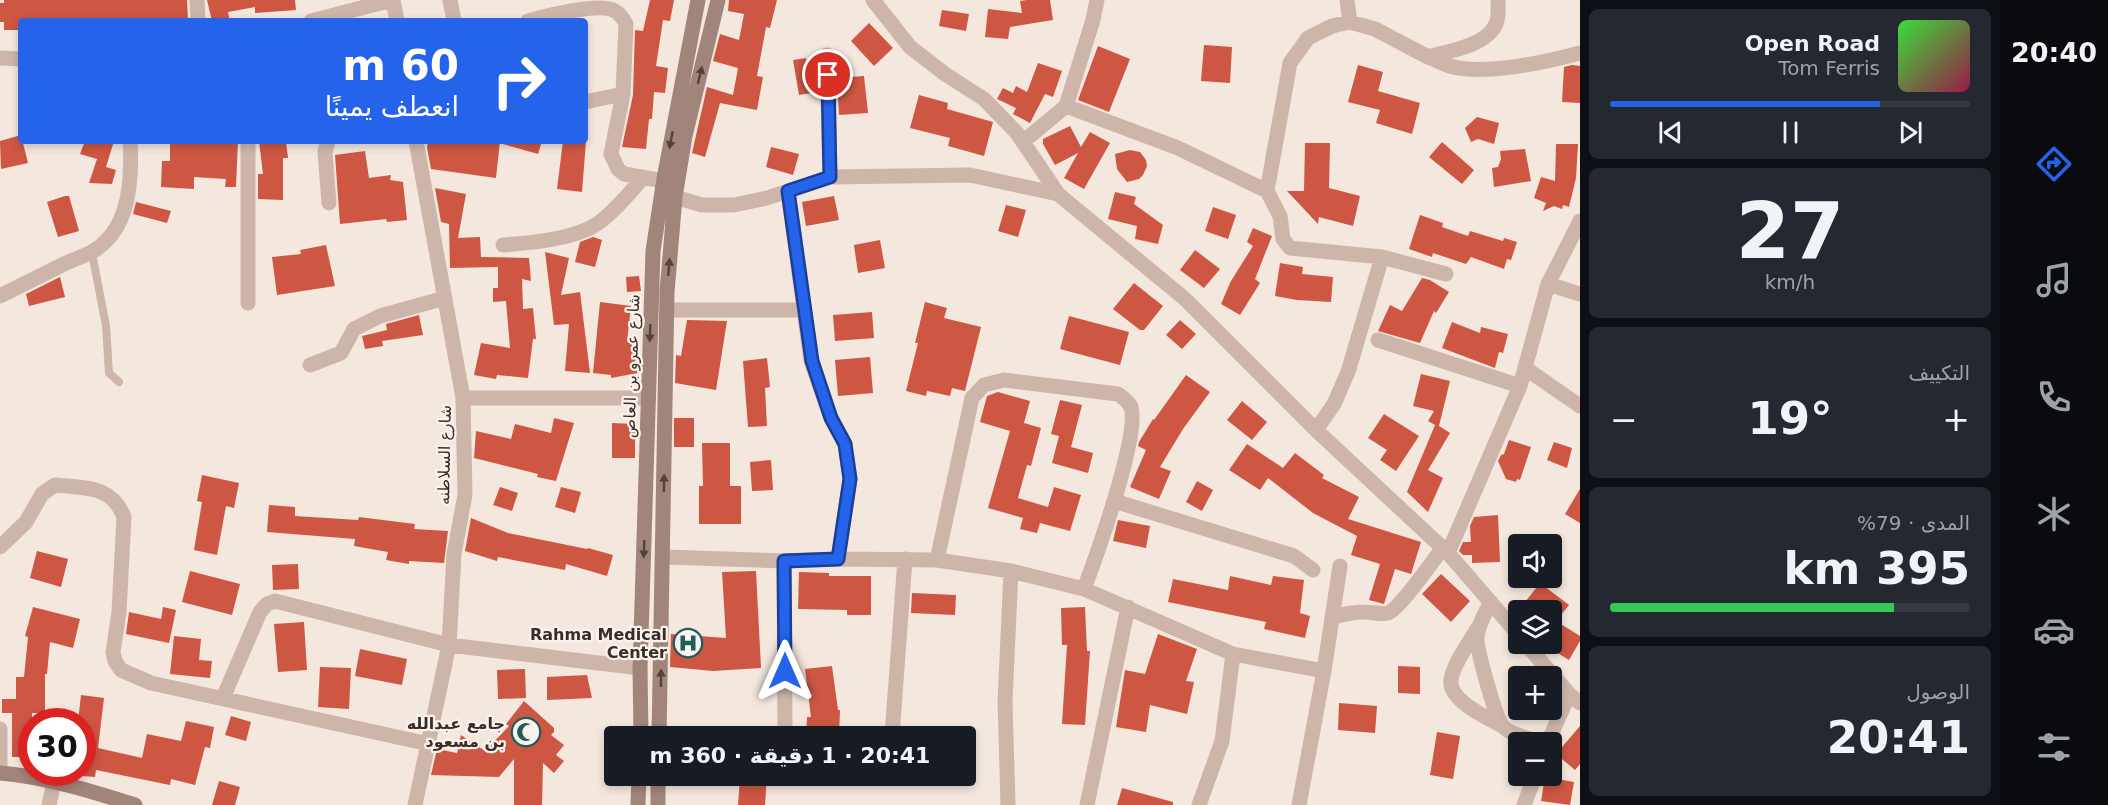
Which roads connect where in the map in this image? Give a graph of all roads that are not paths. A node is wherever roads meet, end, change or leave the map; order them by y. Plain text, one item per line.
1 (197, 0) edge
2 (392, 0) edge
3 (450, 0) edge
4 (698, 0) edge
5 (718, 0) edge
6 (873, 0) edge
7 (1097, 0) edge
8 (1347, 0) edge
9 (1498, 0) edge
10 (368, 3) edge
11 (561, 11) edge
12 (198, 18) edge
13 (320, 18) edge
14 (396, 18) edge
15 (453, 18) edge
16 (538, 18) edge
17 (1350, 22) junction
18 (1580, 53) edge
19 (828, 55) dead end
20 (1428, 57) junction
21 (0, 58) edge
22 (18, 59) edge
23 (623, 94) junction
24 (588, 101) edge
25 (1066, 106) junction
26 (1024, 141) junction
27 (130, 144) edge
28 (248, 144) edge
29 (327, 144) edge
30 (418, 144) edge
31 (830, 177) junction
32 (643, 178) junction
33 (664, 181) junction
34 (1267, 190) junction
35 (788, 191) junction
36 (1058, 194) junction
37 (675, 197) junction
38 (329, 203) dead end
39 (1580, 221) edge
40 (503, 245) dead end
41 (92, 253) junction
42 (1382, 257) junction
43 (1446, 274) dead end
44 (1548, 284) junction
45 (1580, 294) edge
46 (0, 296) edge
47 (445, 298) junction
48 (248, 303) dead end
49 (668, 309) junction
50 (804, 310) junction
51 (1378, 340) dead end
52 (310, 365) dead end
53 (1525, 368) junction
54 (119, 382) dead end
55 (1520, 386) junction
56 (463, 398) junction
57 (648, 398) junction
58 (1580, 406) edge
59 (1316, 430) junction
60 (1114, 501) junction
61 (0, 547) edge
62 (1446, 550) junction
63 (664, 557) junction
64 (838, 559) junction
65 (905, 559) junction
66 (937, 560) junction
67 (784, 561) junction
68 (1340, 566) dead end
69 (1313, 570) dead end
70 (1011, 572) junction
71 (1084, 589) junction
72 (1491, 602) junction
73 (1128, 607) junction
74 (1332, 618) junction
75 (1508, 622) edge
76 (1480, 624) junction
77 (449, 645) junction
78 (1233, 654) junction
79 (1535, 654) edge
80 (640, 668) junction
81 (1324, 671) junction
82 (223, 698) junction
83 (1575, 698) edge
84 (1502, 725) junction
85 (641, 726) edge
86 (659, 726) edge
87 (785, 726) edge
88 (893, 726) edge
89 (0, 729) edge
90 (1512, 732) edge
91 (1554, 732) edge
92 (429, 744) junction
93 (0, 773) edge
94 (18, 774) edge
95 (53, 786) edge
96 (68, 786) edge
97 (639, 786) edge
98 (658, 786) edge
99 (1531, 786) edge
100 (49, 805) edge
101 (135, 805) edge
102 (415, 805) edge
103 (638, 805) edge
104 (658, 805) edge
105 (1008, 805) edge
106 (1087, 805) edge
107 (1199, 805) edge
108 (1299, 805) edge
109 (1524, 805) edge

1 - 12 street
2 - 10 street
2 - 14 street
3 - 15 street
4 -> 33 street, شارع عمرو بن العاص
37 -> 5 street
6 - 26 street
7 - 25 street
8 - 17 street
9 - 20 street
10 - 13 street
11 - 16 street
11 - 23 street
17 - 20 street
17 - 34 street
18 - 20 street
19 - 31 street
21 - 22 street
23 - 24 street
23 - 32 street
25 - 26 street
25 - 34 street
26 - 36 street
27 - 41 street
28 - 48 street
29 - 38 street
30 - 47 street, شارع السلاطنه
31 - 35 street
31 - 36 street
32 - 33 street
32 - 40 street
33 -> 57 street, شارع عمرو بن العاص
34 - 42 street
35 - 37 street
35 - 50 street
36 - 59 street
49 -> 37 street
39 - 44 street
41 - 46 street
41 - 54 lane
42 - 43 street
42 - 59 street
44 - 45 street
44 - 53 street
47 - 52 street
47 - 56 street, شارع السلاطنه
49 - 50 street
63 -> 49 street
50 - 64 street
51 - 55 street
53 - 55 street
53 - 58 street
55 - 62 street
56 - 57 street
56 - 77 street, شارع السلاطنه
57 -> 80 street, شارع عمرو بن العاص
59 - 62 street
60 - 66 street
60 - 69 street
60 - 71 street
61 - 82 street
62 - 72 street
62 - 74 street
63 - 67 street
86 -> 63 street
64 - 65 street
64 - 67 street
65 - 66 street
65 - 88 street
66 - 70 street
67 - 87 street
68 - 74 street
70 - 71 street
70 - 105 street
71 - 73 street
72 - 75 street
72 - 76 street
73 - 78 street
73 - 106 street
74 - 81 street
76 - 84 street
76 - 84 street
77 - 80 street
77 - 82 street
77 - 92 street, شارع السلاطنه
78 - 81 street
78 - 107 street
79 - 83 street
80 - 85 street, شارع عمرو بن العاص
81 - 108 street
82 - 92 street
83 - 91 street
84 - 90 street
89 - 93 street
92 - 102 street, شارع السلاطنه
93 - 94 street
95 - 100 street
96 - 101 street
97 - 103 street
98 - 104 street
99 - 109 street

